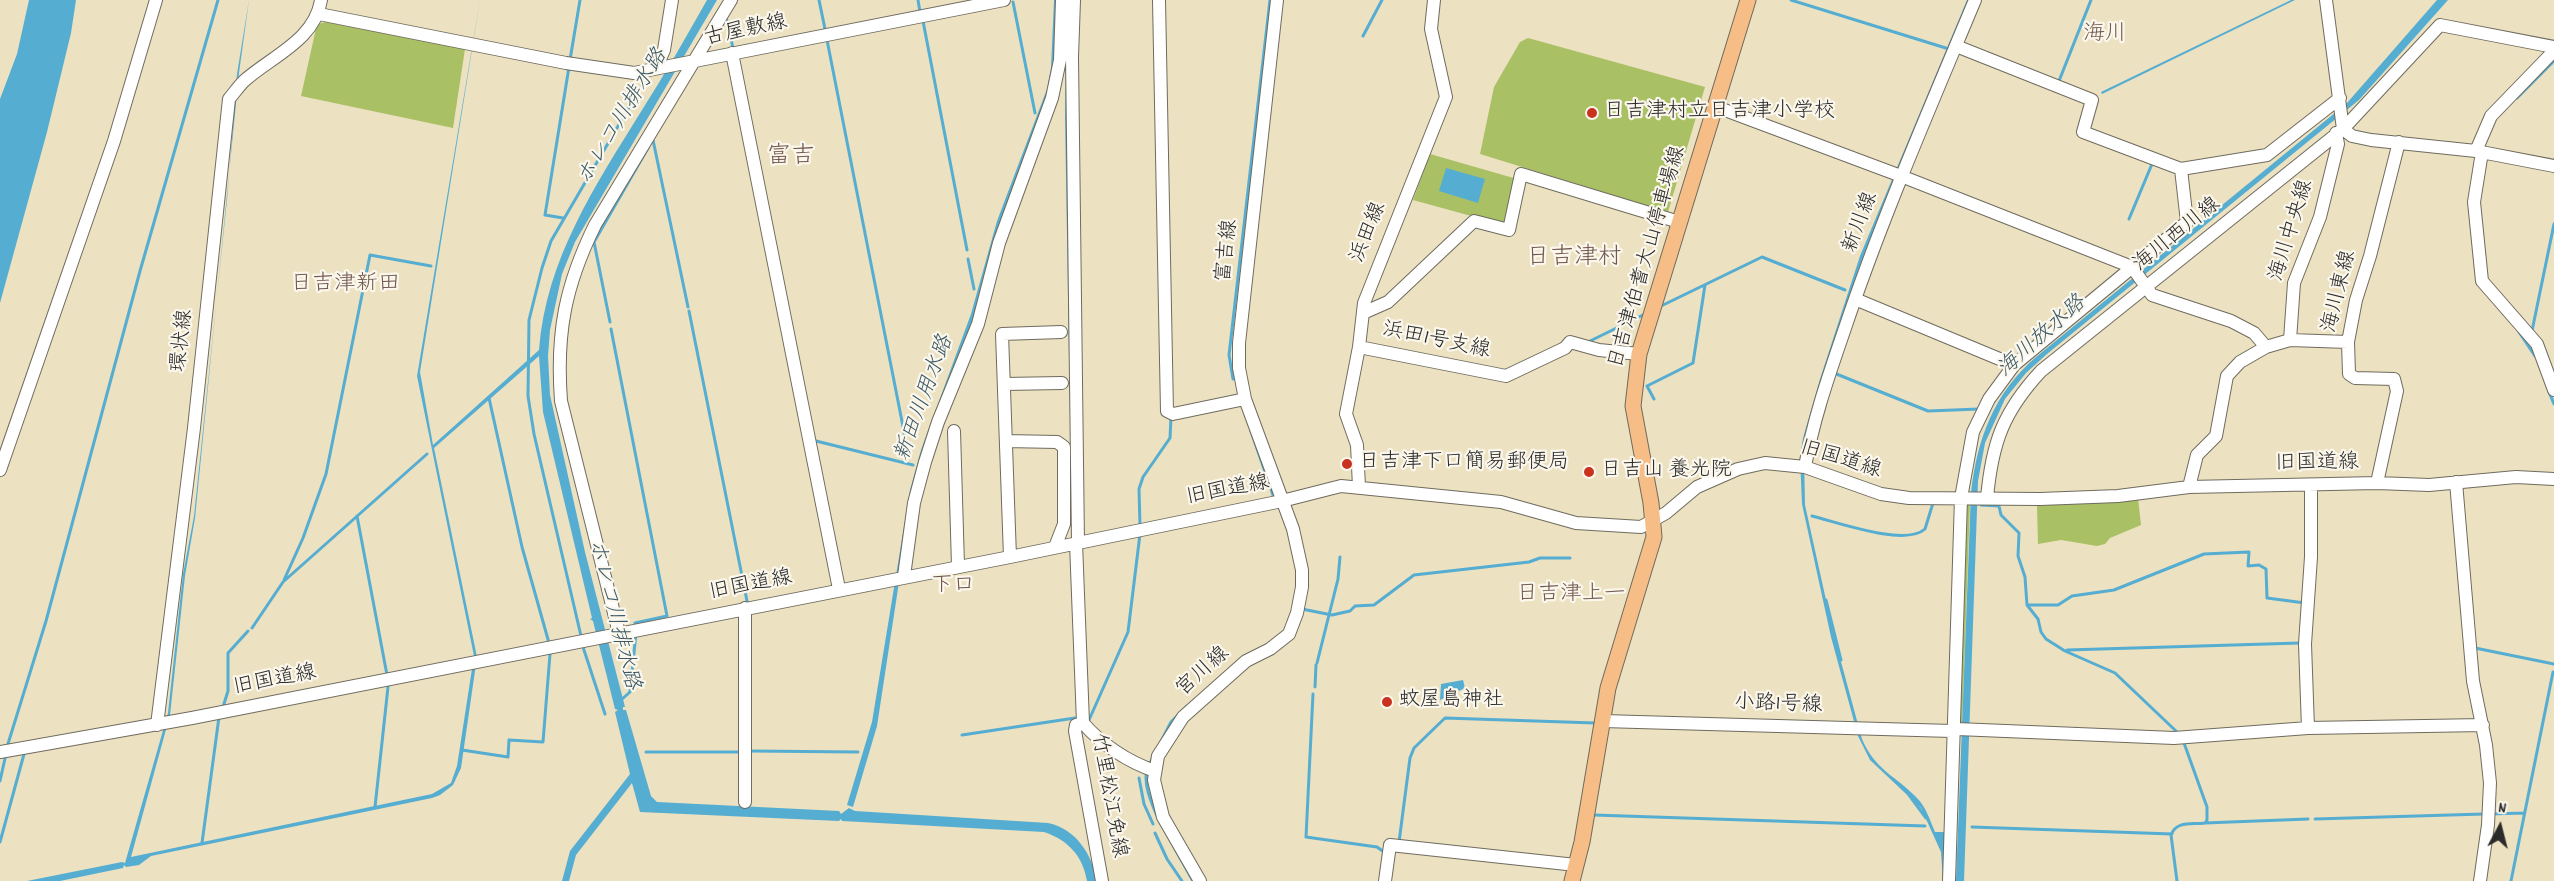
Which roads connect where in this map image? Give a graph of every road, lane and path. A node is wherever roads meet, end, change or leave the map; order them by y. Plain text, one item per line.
1 (156, 0) edge
2 (321, 0) edge
3 (672, 0) edge
4 (731, 0) edge
5 (1004, 0) edge
6 (1062, 0) edge
7 (1074, 0) edge
8 (1159, 0) edge
9 (1277, 0) edge
10 (1434, 0) edge
11 (1748, 0) edge
12 (1975, 0) edge
13 (2326, 0) edge
14 (318, 14) junction
15 (1956, 46) junction
16 (2554, 49) edge
17 (732, 53) junction
18 (690, 63) junction
19 (659, 67) junction
20 (2340, 100) junction
21 (1714, 106) junction
22 (2340, 128) junction
23 (2399, 142) junction
24 (2479, 152) junction
25 (2554, 166) edge
26 (2181, 169) junction
27 (1901, 176) junction
28 (1679, 222) junction
29 (2133, 269) junction
30 (2146, 286) junction
31 (1855, 299) junction
32 (1363, 313) junction
33 (1061, 332) dead end
34 (2290, 340) junction
35 (2348, 342) junction
36 (2266, 346) junction
37 (1359, 347) junction
38 (1639, 354) junction
39 (2014, 364) junction
40 (1062, 383) dead end
41 (1004, 384) junction
42 (2554, 390) edge
43 (1245, 399) junction
44 (954, 431) dead end
45 (1006, 441) junction
46 (1805, 467) junction
47 (0, 470) edge
48 (2554, 479) edge
49 (2456, 482) junction
50 (2378, 483) junction
51 (2311, 485) junction
52 (1359, 487) junction
53 (2189, 487) junction
54 (1974, 498) junction
55 (1282, 501) junction
56 (1654, 521) junction
57 (1077, 543) junction
58 (1055, 547) junction
59 (1010, 557) junction
60 (958, 566) junction
61 (904, 576) junction
62 (839, 589) junction
63 (745, 608) junction
64 (614, 634) junction
65 (1603, 721) junction
66 (1083, 723) junction
67 (157, 725) junction
68 (2483, 725) junction
69 (2308, 728) junction
70 (1954, 730) junction
71 (0, 752) edge
72 (1155, 771) junction
73 (745, 802) dead end
74 (1576, 866) junction
75 (1102, 881) edge
76 (1200, 881) edge
77 (1385, 881) edge
78 (1572, 881) edge
79 (1949, 881) edge
80 (2480, 881) edge

1 - 47 street
2 - 14 street, 環状線
3 - 19 street
4 - 18 street
5 - 17 street, 古屋敷線
6 - 61 street
7 - 57 street
8 - 43 street
9 - 43 street, 富吉線
10 - 32 street, 浜田線
11 - 21 main road, 日吉津伯耆大山停車場線
12 - 15 street, 新川線
13 - 20 street, 海川中央線
14 - 19 street, 古屋敷線
14 - 67 street, 環状線
15 - 26 street
15 - 27 street, 新川線
16 - 22 street, 海川西川線
16 - 24 street
17 - 18 street, 古屋敷線
17 - 62 street
18 - 19 street, 古屋敷線
18 - 64 street
20 - 22 street, 海川中央線
20 - 26 street
21 - 27 street
21 - 28 main road, 日吉津伯耆大山停車場線
22 - 23 street
22 - 30 street, 海川西川線
22 - 34 street, 海川中央線
23 - 24 street
23 - 35 street, 海川東線
24 - 25 street
24 - 42 street
26 - 29 street
27 - 29 street
27 - 31 street, 新川線
28 - 32 street
28 - 38 main road, 日吉津伯耆大山停車場線
29 - 30 street
29 - 39 street
30 - 36 street
30 - 54 street, 海川西川線
31 - 39 street
31 - 46 street, 新川線
32 - 37 street, 浜田線
33 - 41 street
34 - 35 street
34 - 36 street
35 - 50 street, 海川東線
36 - 53 street
37 - 38 street, 浜田1号支線
37 - 52 street, 浜田線
38 - 56 main road, 日吉津伯耆大山停車場線
39 - 54 street
40 - 41 street
41 - 45 street
43 - 55 street, 富吉線
44 - 60 street
45 - 58 street
45 - 59 street
46 - 54 street, 旧国道線
46 - 56 street, 旧国道線
48 - 49 street, 旧国道線
49 - 50 street, 旧国道線
49 - 68 street
50 - 51 street, 旧国道線
51 - 53 street, 旧国道線
51 - 69 street
52 - 55 street, 旧国道線
52 - 56 street, 旧国道線
53 - 54 street, 旧国道線
54 - 70 street
55 - 57 street, 旧国道線
55 - 72 street, 宮川線
56 - 65 main road, 日吉津伯耆大山停車場線
57 - 58 street, 旧国道線
57 - 66 street
58 - 59 street, 旧国道線
59 - 60 street, 旧国道線
60 - 61 street, 旧国道線
61 - 62 street, 旧国道線
62 - 63 street, 旧国道線
63 - 64 street, 旧国道線
63 - 73 street
64 - 67 street, 旧国道線
65 - 70 street, 小路1号線
65 - 74 main road, 日吉津伯耆大山停車場線
66 - 72 street
66 - 75 street, 竹里松江免線
67 - 71 street, 旧国道線
68 - 69 street, 小路1号線
68 - 80 street
69 - 70 street, 小路1号線
70 - 79 street
72 - 76 street, 宮川線
74 - 77 street
74 - 78 main road, 日吉津伯耆大山停車場線

